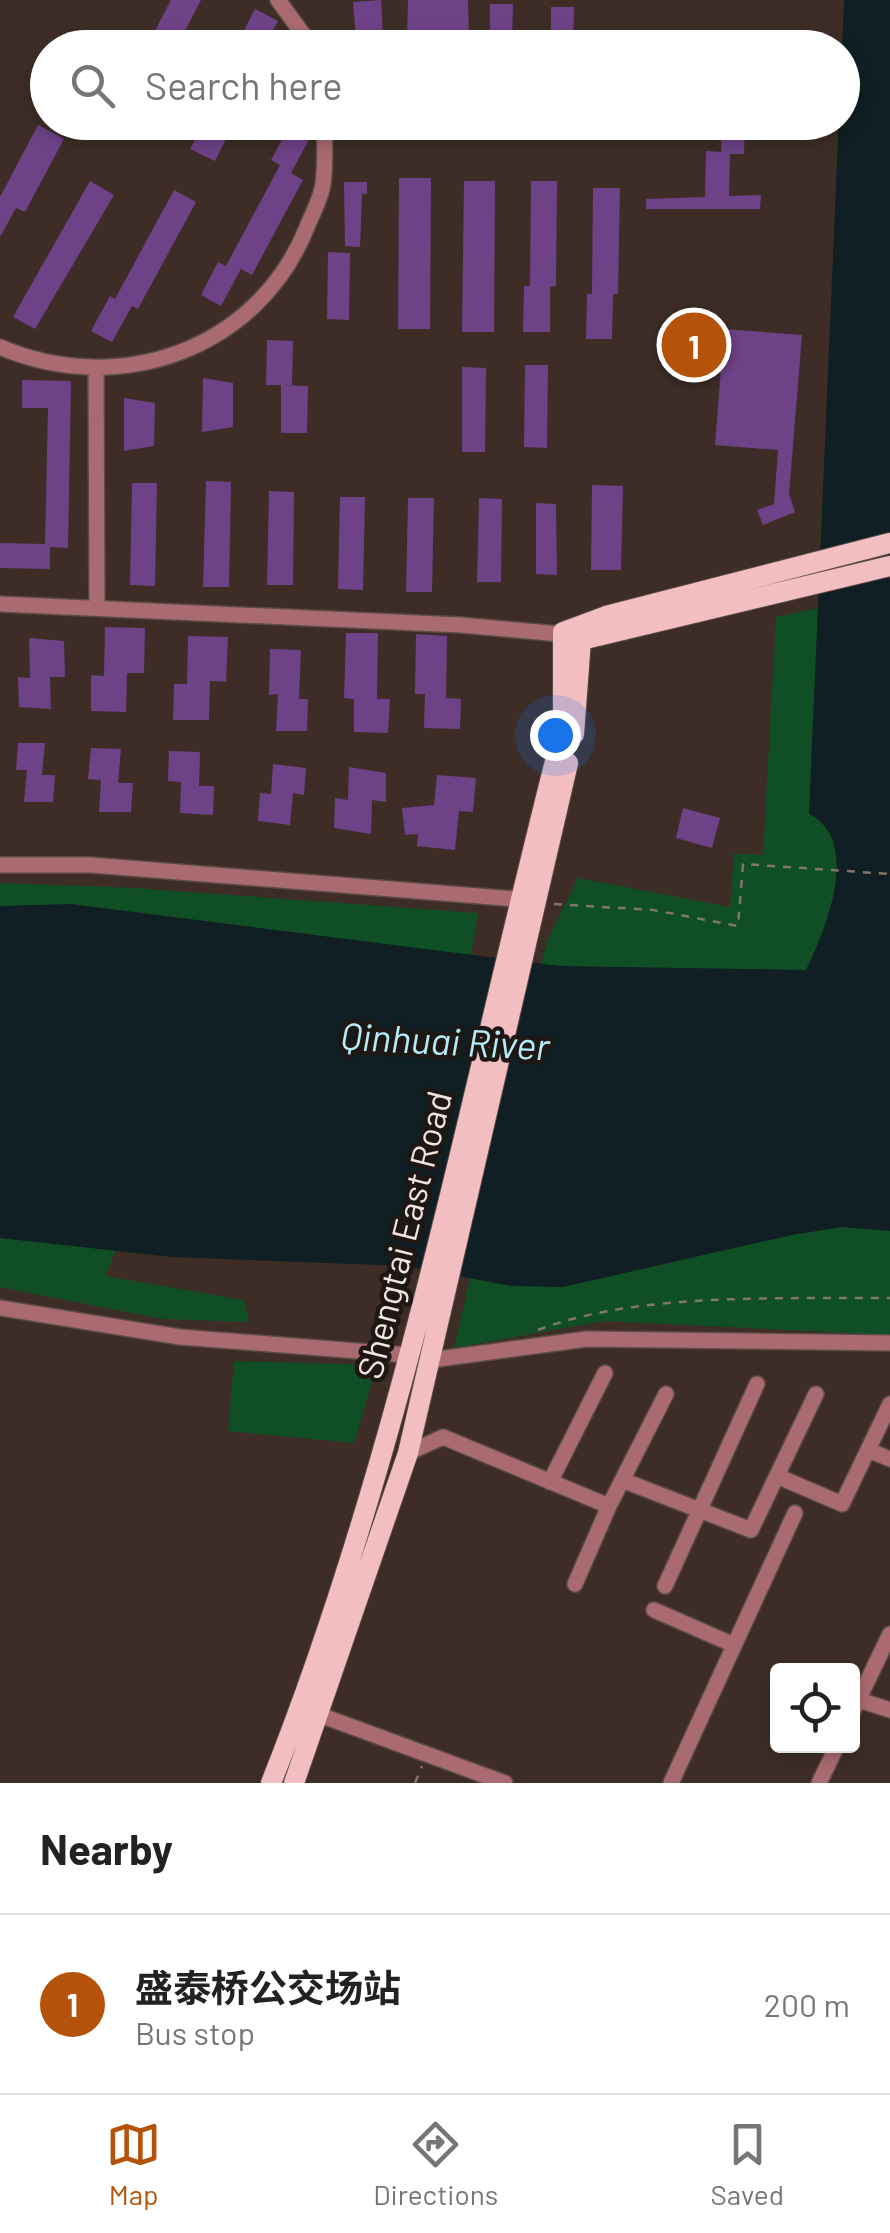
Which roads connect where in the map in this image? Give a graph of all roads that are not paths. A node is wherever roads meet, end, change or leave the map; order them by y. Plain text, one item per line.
1 (278, 0) edge
2 (300, 30) edge
3 (324, 140) edge
4 (0, 347) edge
5 (96, 371) junction
6 (890, 543) edge
7 (890, 566) edge
8 (0, 604) edge
9 (97, 608) junction
10 (572, 636) junction
11 (0, 865) edge
12 (527, 910) junction
13 (0, 1308) edge
14 (890, 1343) edge
15 (408, 1355) junction
16 (430, 1360) junction
17 (605, 1372) dead end
18 (757, 1384) dead end
19 (666, 1394) dead end
20 (816, 1394) dead end
21 (890, 1404) edge
22 (868, 1450) junction
23 (408, 1453) junction
24 (890, 1459) edge
25 (777, 1476) junction
26 (622, 1480) junction
27 (550, 1482) junction
28 (609, 1506) junction
29 (700, 1510) junction
30 (795, 1514) dead end
31 (574, 1584) dead end
32 (665, 1586) dead end
33 (654, 1610) dead end
34 (890, 1634) edge
35 (734, 1645) junction
36 (860, 1698) edge
37 (860, 1706) edge
38 (890, 1710) edge
39 (311, 1711) junction
40 (834, 1753) edge
41 (271, 1783) edge
42 (294, 1783) edge
43 (505, 1783) edge
44 (670, 1783) edge
45 (819, 1783) edge

1 - 2 street
3 - 5 street
4 - 5 street
5 - 9 street
6 - 10 main road
7 - 10 main road
8 - 9 street
9 - 10 street
10 - 12 main road, Shengtai East Road
11 - 12 street
12 - 15 main road, Shengtai East Road
12 - 16 main road, Shengtai East Road
13 - 15 street
14 - 16 street
15 - 39 main road, Shengtai East Road
16 - 23 main road, Shengtai East Road
17 - 27 street
18 - 29 street
19 - 26 street
20 - 25 street
21 - 22 street
22 - 24 street
22 - 25 street
23 - 27 street
23 - 39 main road, Shengtai East Road
25 - 29 street
26 - 28 street
26 - 29 street
27 - 28 street
28 - 31 street
29 - 32 street
30 - 35 street
33 - 35 street
34 - 36 street
35 - 44 street
37 - 38 street
39 - 41 main road, Shengtai East Road
39 - 42 main road, Shengtai East Road
39 - 43 street
40 - 45 street

